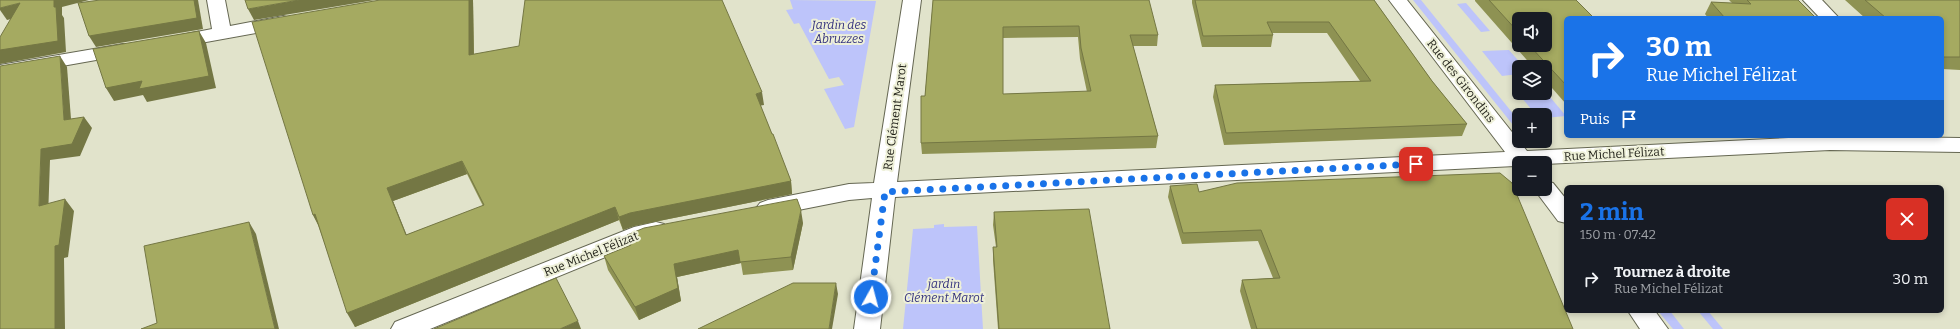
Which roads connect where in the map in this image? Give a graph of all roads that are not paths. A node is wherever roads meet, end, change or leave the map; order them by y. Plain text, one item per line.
1 (216, 0) edge
2 (912, 0) edge
3 (1398, 0) edge
4 (1812, 0) edge
5 (1828, 16) edge
6 (299, 20) edge
7 (222, 33) junction
8 (0, 71) edge
9 (1944, 130) edge
10 (1960, 145) edge
11 (1520, 156) edge
12 (1552, 158) edge
13 (1512, 161) edge
14 (885, 192) junction
15 (1551, 196) edge
16 (750, 212) edge
17 (1564, 212) edge
18 (681, 226) edge
19 (1643, 313) edge
20 (404, 329) edge
21 (867, 329) edge
22 (1655, 329) edge

1 - 7 street
2 - 14 street, Rue Clément Marot
3 - 11 street, Rue des Girondins
4 - 5 street
6 - 7 street
7 - 8 street
9 - 10 street
10 - 12 street, Rue Michel Félizat
13 - 14 street, Rue Michel Félizat
14 - 16 street, Rue Michel Félizat
14 - 21 street, Rue Clément Marot
15 - 17 street
18 - 20 street, Rue Michel Félizat
19 - 22 street

